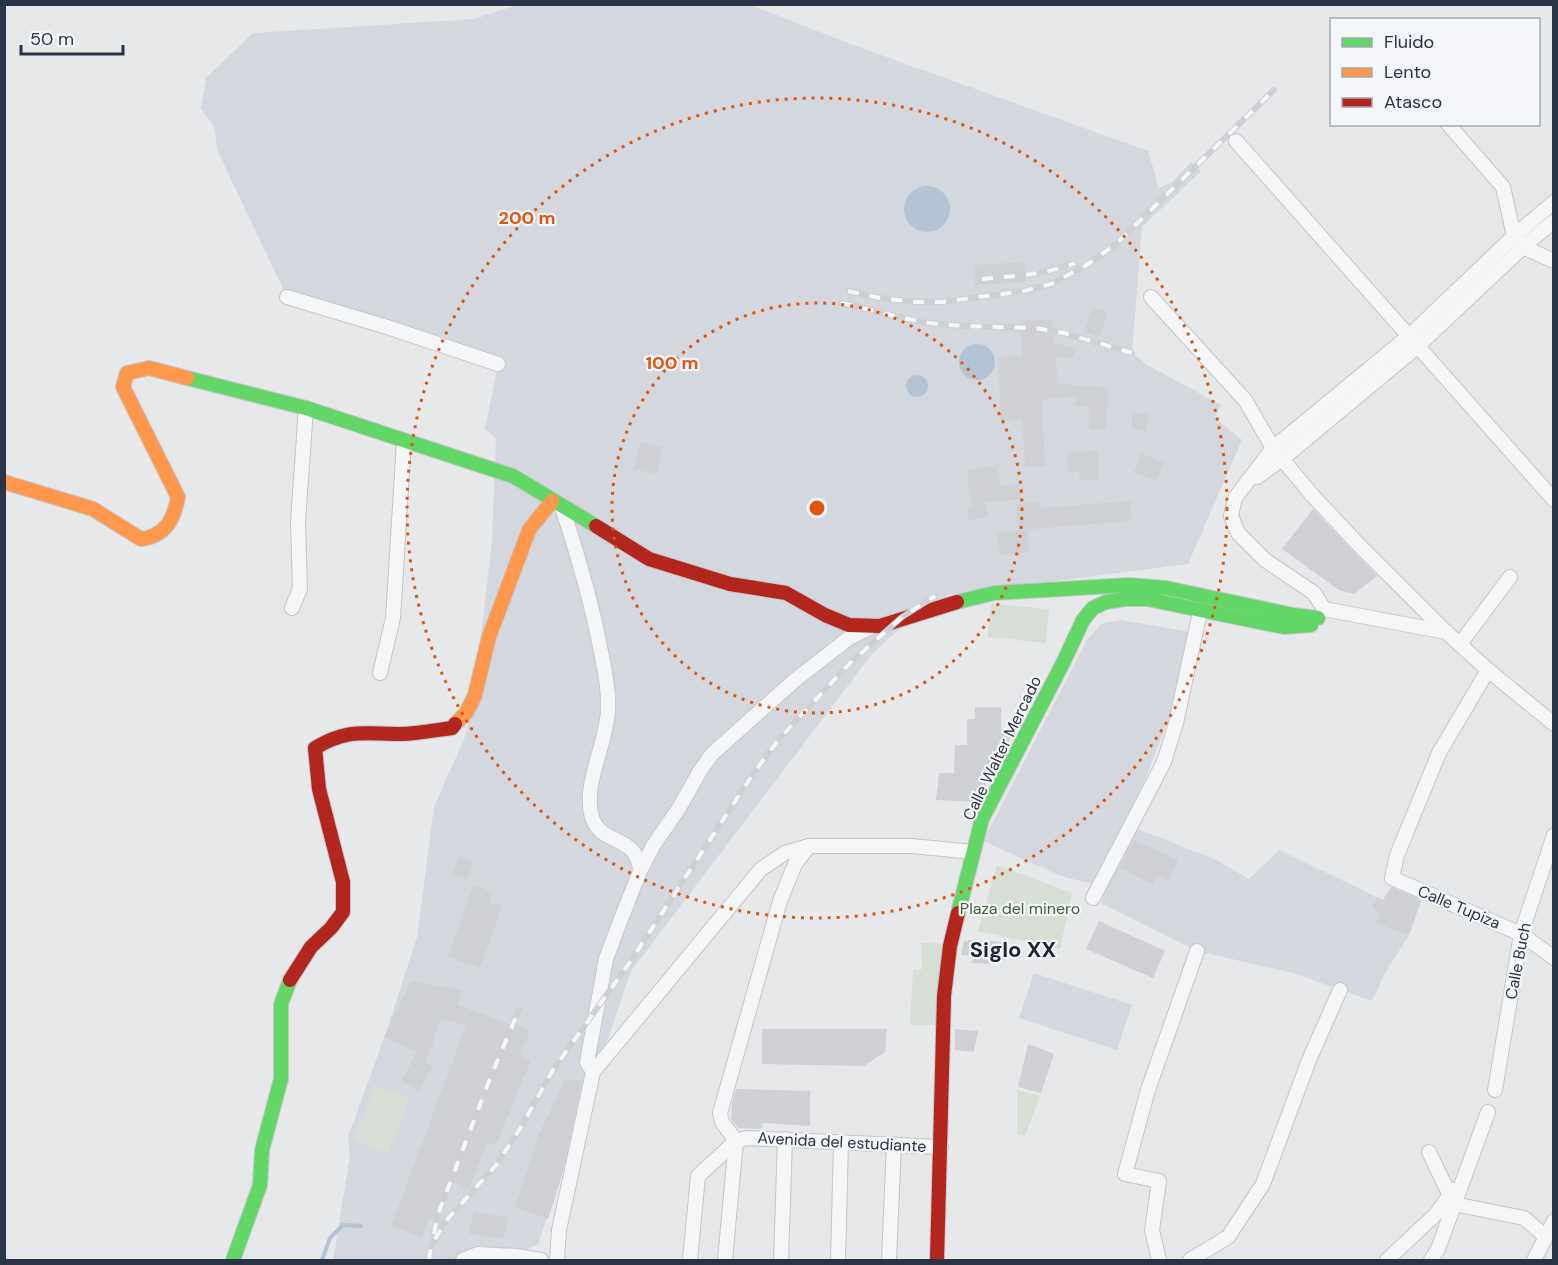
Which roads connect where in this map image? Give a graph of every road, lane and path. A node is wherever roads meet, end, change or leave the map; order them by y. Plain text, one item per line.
1 (1450, 126) edge
2 (1236, 141) dead end
3 (1554, 202) edge
4 (1554, 221) edge
5 (1518, 242) junction
6 (1554, 261) edge
7 (287, 297) dead end
8 (1151, 297) dead end
9 (1414, 341) junction
10 (498, 364) dead end
11 (306, 408) junction
12 (404, 441) junction
13 (1278, 453) junction
14 (4, 482) edge
15 (1554, 500) edge
16 (557, 504) junction
17 (1510, 578) dead end
18 (292, 608) dead end
19 (1200, 612) junction
20 (1321, 614) junction
21 (874, 626) junction
22 (1446, 632) junction
23 (1460, 644) junction
24 (1488, 670) junction
25 (380, 673) dead end
26 (1554, 724) edge
27 (1554, 835) edge
28 (809, 846) junction
29 (973, 852) junction
30 (640, 871) junction
31 (1093, 898) dead end
32 (1521, 934) junction
33 (1197, 951) dead end
34 (1554, 958) edge
35 (1340, 990) dead end
36 (593, 1072) junction
37 (1496, 1090) dead end
38 (1488, 1112) dead end
39 (785, 1139) junction
40 (736, 1141) junction
41 (841, 1142) junction
42 (894, 1144) junction
43 (941, 1147) junction
44 (1429, 1152) dead end
45 (1452, 1199) junction
46 (1554, 1221) edge
47 (1545, 1236) junction
48 (233, 1260) edge
49 (464, 1260) edge
50 (541, 1260) edge
51 (557, 1260) edge
52 (690, 1260) edge
53 (725, 1260) edge
54 (781, 1260) edge
55 (838, 1260) edge
56 (889, 1260) edge
57 (937, 1260) edge
58 (1159, 1260) edge
59 (1190, 1260) edge
60 (1387, 1260) edge
61 (1431, 1260) edge
62 (1534, 1260) edge

1 - 5 street
2 - 9 street
3 - 5 street
4 - 5 street
5 - 6 street
5 - 9 street
7 - 10 street
8 - 13 street
9 - 13 street
9 - 15 street
11 - 12 street
11 - 14 street
11 - 18 street
12 - 16 street
12 - 25 street
13 - 20 street
13 - 22 street
16 - 21 street
16 - 30 street
16 - 48 street
17 - 23 street
19 - 20 street, Calle Walter Mercado
19 - 29 street, Calle Walter Mercado
19 - 31 street
20 - 21 street
20 - 22 street
21 - 30 street
22 - 23 street
23 - 24 street
24 - 26 street
24 - 32 street, Calle Tupiza
27 - 32 street, Calle Buch
28 - 29 street
28 - 36 street
28 - 40 street
29 - 43 street, Calle Walter Mercado
30 - 36 street
32 - 34 street, Calle Tupiza
32 - 37 street, Calle Buch
33 - 58 street
35 - 59 street
36 - 51 street
38 - 45 street
39 - 40 street, Avenida del estudiante
39 - 41 street, Avenida del estudiante
39 - 54 street
40 - 52 street, Avenida del estudiante
40 - 53 street
41 - 42 street, Avenida del estudiante
41 - 55 street
42 - 43 street, Avenida del estudiante
42 - 56 street
43 - 57 street, Calle Walter Mercado
44 - 45 street
45 - 47 street
45 - 60 street
45 - 61 street
46 - 47 street
47 - 62 street
49 - 50 street

